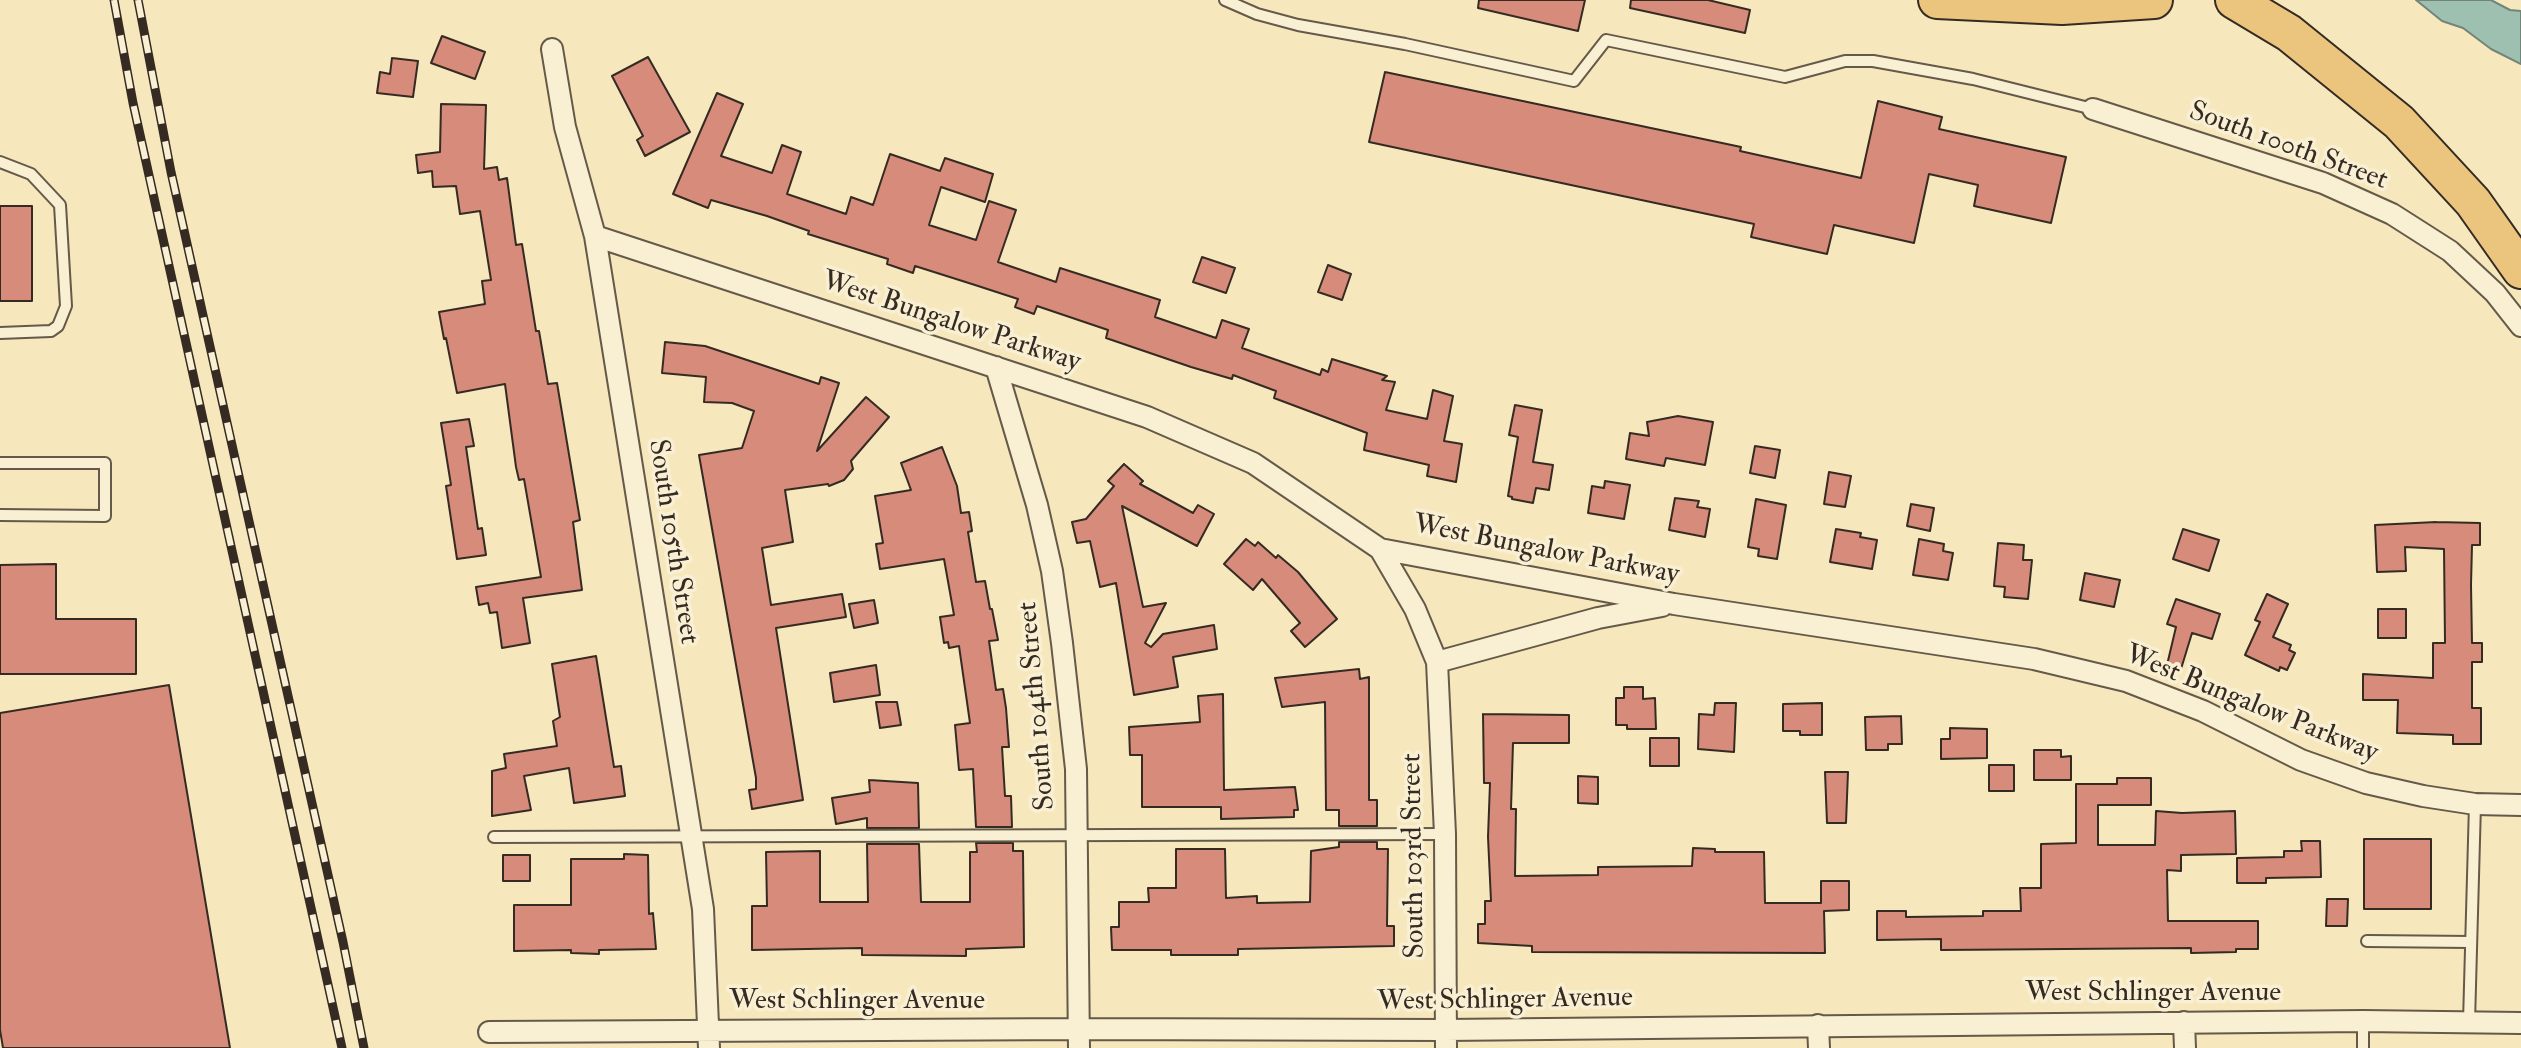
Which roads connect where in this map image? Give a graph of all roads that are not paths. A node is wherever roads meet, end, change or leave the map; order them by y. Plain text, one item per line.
1 (1225, 0) edge
2 (1937, 0) edge
3 (2154, 0) edge
4 (2234, 0) edge
5 (552, 49) dead end
6 (2093, 109) joint
7 (0, 162) edge
8 (595, 236) junction
9 (2521, 270) edge
10 (2521, 326) edge
11 (0, 333) edge
12 (996, 367) junction
13 (0, 463) edge
14 (0, 515) edge
15 (1380, 549) junction
16 (1674, 604) junction
17 (1437, 662) junction
18 (2475, 804) junction
19 (2521, 805) edge
20 (1445, 834) junction
21 (494, 837) dead end
22 (692, 837) junction
23 (1077, 837) junction
24 (2367, 941) dead end
25 (2471, 942) junction
26 (2363, 1021) junction
27 (2184, 1022) junction
28 (2469, 1022) junction
29 (2521, 1023) edge
30 (1818, 1025) junction
31 (489, 1032) dead end
32 (1079, 1038) edge
33 (709, 1039) edge
34 (1446, 1039) edge
35 (1819, 1048) edge
36 (2185, 1048) edge
37 (2363, 1048) edge

1 - 6 lane
2 - 3 highway
4 - 9 highway
5 - 8 street, South 105th Street
6 - 10 street, South 100th Street
7 - 11 lane
8 - 12 street, West Bungalow Parkway
8 - 22 street, South 105th Street
12 - 15 street, West Bungalow Parkway
12 - 23 street, South 104th Street
13 - 14 lane
15 - 16 street, West Bungalow Parkway
15 - 17 street, South 103rd Street
16 - 17 street
16 - 18 street, West Bungalow Parkway
17 - 20 street, South 103rd Street
18 - 19 street, West Bungalow Parkway
18 - 25 lane
20 - 23 lane
20 - 34 street, South 103rd Street
21 - 22 lane
22 - 23 lane
22 - 33 street, South 105th Street
23 - 32 street, South 104th Street
24 - 25 lane
25 - 28 lane
26 - 27 street, West Schlinger Avenue
26 - 28 street, West Schlinger Avenue
26 - 37 lane
27 - 30 street, West Schlinger Avenue
27 - 36 street
28 - 29 street, West Schlinger Avenue
30 - 34 street, West Schlinger Avenue
30 - 35 street
31 - 33 street, West Schlinger Avenue
32 - 33 street, West Schlinger Avenue
32 - 34 street, West Schlinger Avenue

